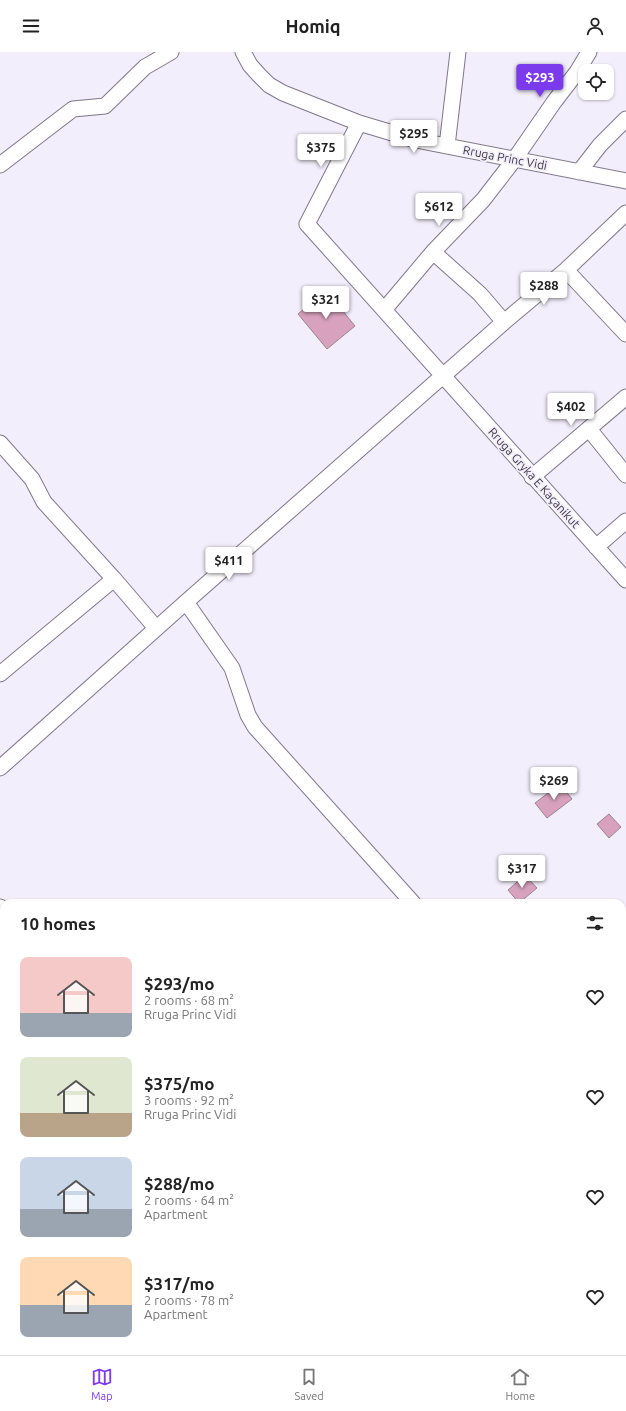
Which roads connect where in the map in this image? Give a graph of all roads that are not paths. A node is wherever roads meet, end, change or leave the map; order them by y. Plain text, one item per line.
1 (171, 52) edge
2 (243, 52) edge
3 (458, 52) edge
4 (589, 52) edge
5 (626, 119) edge
6 (359, 123) junction
7 (447, 146) junction
8 (514, 160) junction
9 (0, 165) edge
10 (579, 172) junction
11 (626, 181) edge
12 (626, 213) edge
13 (433, 252) junction
14 (566, 270) junction
15 (384, 310) junction
16 (504, 322) junction
17 (626, 334) edge
18 (442, 376) junction
19 (626, 397) edge
20 (589, 428) junction
21 (0, 443) edge
22 (626, 475) edge
23 (532, 477) junction
24 (626, 521) edge
25 (596, 547) junction
26 (114, 579) junction
27 (626, 580) edge
28 (186, 602) junction
29 (156, 628) junction
30 (0, 674) edge
31 (0, 768) edge
32 (409, 899) edge

1 - 9 street
2 - 6 street, Rruga Princ Vidi
3 - 7 street
4 - 8 street
5 - 10 street
6 - 7 street, Rruga Princ Vidi
6 - 15 street, Rruga Gryka E Kaçanikut
7 - 8 street, Rruga Princ Vidi
8 - 10 street, Rruga Princ Vidi
8 - 13 street
10 - 11 street, Rruga Princ Vidi
12 - 14 street
13 - 15 street
13 - 16 street
14 - 16 street
14 - 17 street
15 - 18 street, Rruga Gryka E Kaçanikut
16 - 18 street
18 - 23 street, Rruga Gryka E Kaçanikut
18 - 28 street
19 - 20 street
20 - 22 street
20 - 23 street
21 - 26 street
23 - 25 street, Rruga Gryka E Kaçanikut
24 - 25 street
25 - 27 street, Rruga Gryka E Kaçanikut
26 - 29 street
26 - 30 street
28 - 29 street
28 - 32 street
29 - 31 street

